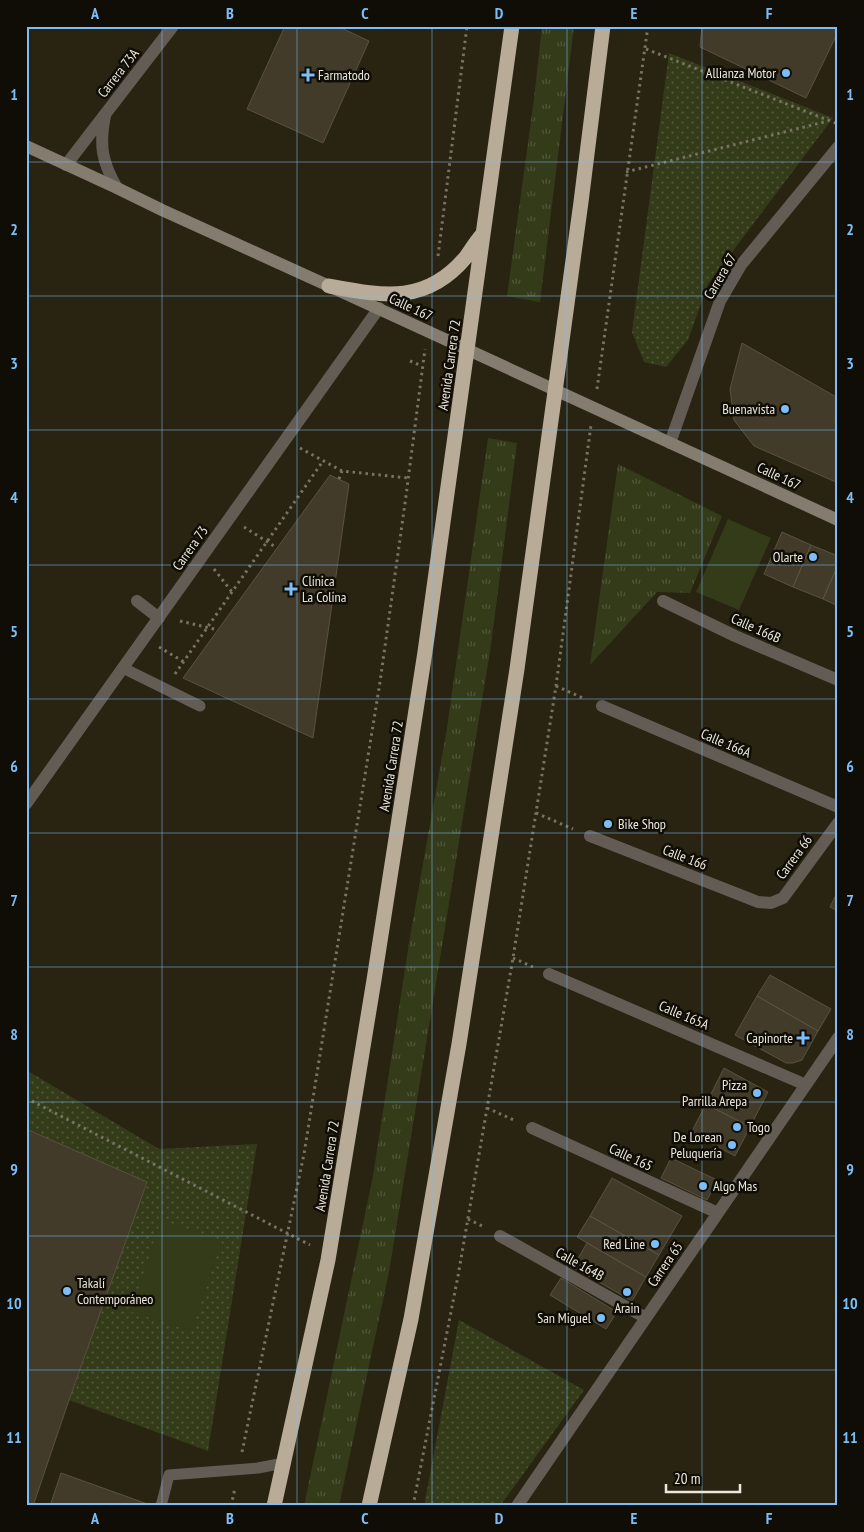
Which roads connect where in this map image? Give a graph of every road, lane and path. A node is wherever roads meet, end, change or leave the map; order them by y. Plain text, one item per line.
1 (172, 26) edge
2 (467, 26) edge
3 (512, 26) edge
4 (603, 26) edge
5 (648, 26) edge
6 (646, 49) junction
7 (105, 114) junction
8 (828, 121) junction
9 (838, 124) edge
10 (26, 146) edge
11 (838, 147) edge
12 (66, 164) junction
13 (626, 172) junction
14 (117, 188) junction
15 (484, 232) junction
16 (435, 284) junction
17 (329, 286) junction
18 (379, 308) junction
19 (427, 330) junction
20 (468, 350) junction
21 (410, 361) dead end
22 (422, 366) junction
23 (555, 390) junction
24 (594, 408) junction
25 (670, 443) junction
26 (299, 448) dead end
27 (323, 461) junction
28 (342, 471) junction
29 (408, 478) junction
30 (339, 479) dead end
31 (838, 520) edge
32 (243, 527) dead end
33 (267, 542) junction
34 (277, 548) dead end
35 (214, 568) dead end
36 (232, 592) junction
37 (137, 601) dead end
38 (663, 601) dead end
39 (159, 618) junction
40 (177, 620) dead end
41 (208, 628) junction
42 (218, 630) dead end
43 (158, 646) dead end
44 (184, 662) junction
45 (124, 668) junction
46 (175, 674) dead end
47 (838, 680) edge
48 (556, 686) junction
49 (200, 706) dead end
50 (602, 706) joint
51 (26, 804) edge
52 (838, 807) edge
53 (536, 813) junction
54 (838, 822) edge
55 (590, 836) joint
56 (771, 903) joint
57 (550, 974) dead end
58 (838, 1038) edge
59 (806, 1085) junction
60 (26, 1098) edge
61 (487, 1108) junction
62 (532, 1128) joint
63 (718, 1213) junction
64 (288, 1234) junction
65 (500, 1236) dead end
66 (329, 1254) junction
67 (646, 1318) junction
68 (284, 1463) junction
69 (239, 1469) junction
70 (161, 1506) edge
71 (231, 1506) edge
72 (274, 1506) edge
73 (369, 1506) edge
74 (413, 1506) edge
75 (517, 1506) edge

1 - 7 street, Carrera 73A
2 - 16 path
3 - 15 highway, Avenida Carrera 72
4 - 23 highway
5 - 6 path
6 - 8 path
6 - 13 path
7 - 12 street, Carrera 73A
7 - 14 street, Carrera 73A
8 - 9 path
8 - 13 path
10 - 12 street, Calle 167
11 - 25 street, Carrera 67
12 - 14 street, Calle 167
13 - 24 path
14 - 17 street, Calle 167
15 - 16 highway
15 - 20 highway, Avenida Carrera 72
16 - 17 highway
17 - 18 street, Calle 167
18 - 19 street, Calle 167
18 - 39 street, Carrera 73
19 - 20 street, Calle 167
19 - 22 path
20 - 23 street, Calle 167
20 - 66 highway, Avenida Carrera 72
21 - 22 path
22 - 29 path
23 - 24 street, Calle 167
23 - 73 highway
24 - 25 street, Calle 167
24 - 48 path
25 - 31 street, Calle 167
26 - 27 path
27 - 28 path
27 - 33 path
28 - 29 path
28 - 30 path
29 - 64 path
32 - 33 path
33 - 34 path
33 - 36 path
35 - 36 path
36 - 41 path
37 - 39 street
38 - 47 street, Calle 166B
39 - 45 street, Carrera 73
40 - 41 path
41 - 42 path
41 - 44 path
43 - 44 path
44 - 46 path
45 - 49 lane
45 - 51 street, Carrera 73
48 - 50 path
48 - 53 path
50 - 52 street, Calle 166A
53 - 55 path
53 - 61 path
54 - 56 street, Carrera 66
55 - 56 street, Calle 166
57 - 59 street, Calle 165A
58 - 59 street, Carrera 65
59 - 63 street, Carrera 65
60 - 64 path
61 - 62 path
61 - 74 path
62 - 63 street, Calle 165
63 - 67 street, Carrera 65
64 - 66 path
64 - 69 path
65 - 67 street, Calle 164B
66 - 68 highway, Avenida Carrera 72
67 - 75 street, Carrera 65
68 - 69 lane
68 - 72 highway, Avenida Carrera 72
69 - 70 lane
69 - 71 path

